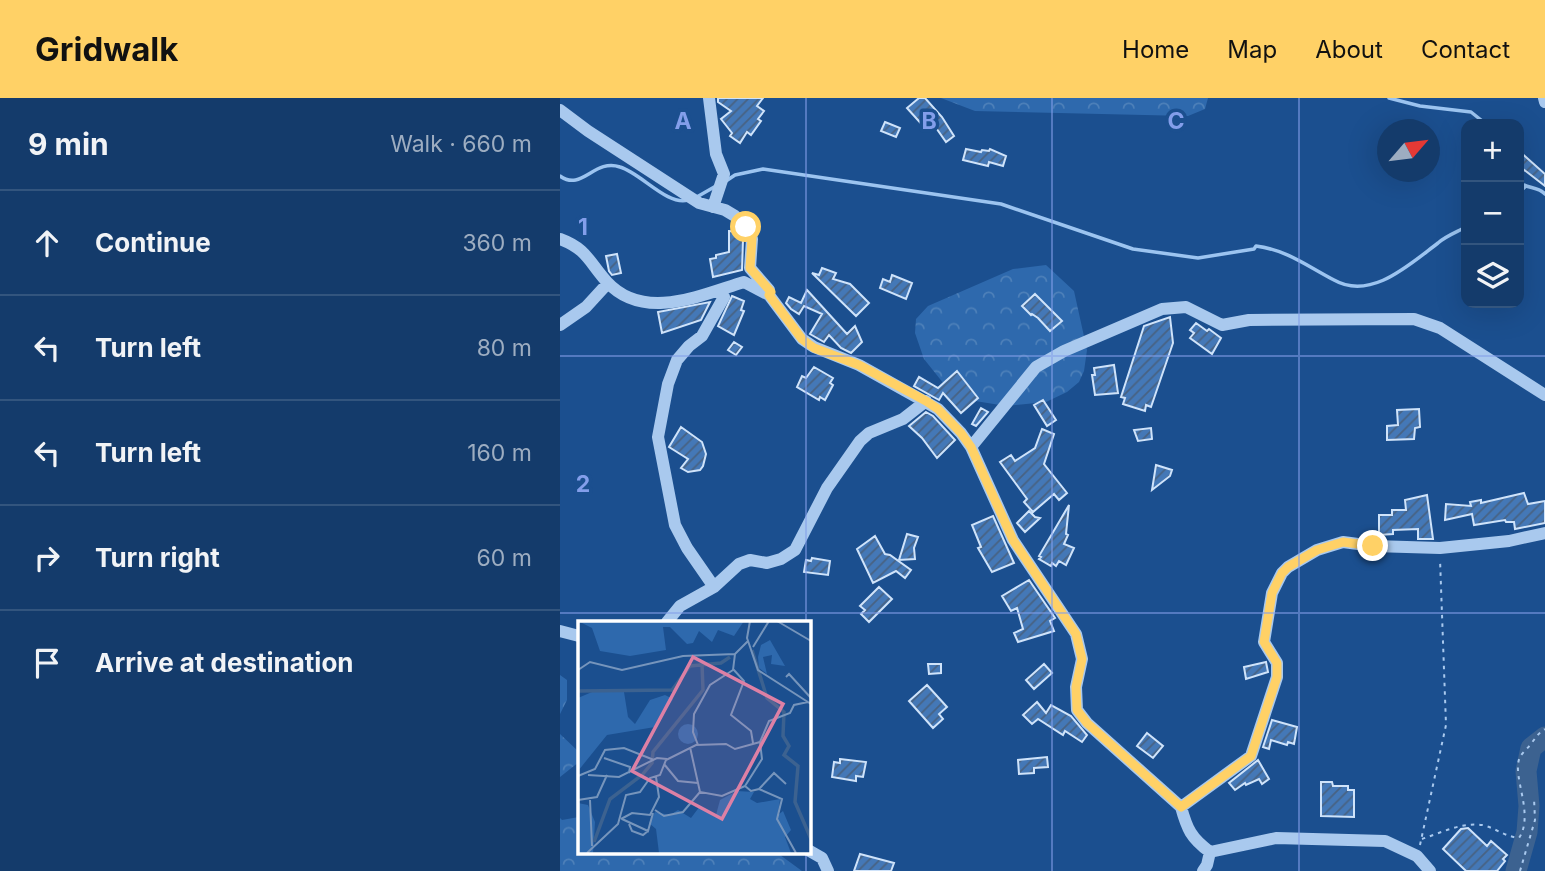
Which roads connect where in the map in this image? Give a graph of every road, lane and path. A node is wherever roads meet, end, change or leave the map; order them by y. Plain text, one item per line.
1 (709, 98) edge
2 (560, 110) edge
3 (713, 207) junction
4 (560, 239) edge
5 (608, 283) junction
6 (721, 291) junction
7 (769, 295) junction
8 (560, 325) edge
9 (1545, 396) edge
10 (926, 401) junction
11 (971, 447) junction
12 (1545, 533) edge
13 (1440, 548) junction
14 (714, 587) junction
15 (668, 621) edge
16 (560, 631) edge
17 (578, 636) edge
18 (1545, 729) edge
19 (1534, 798) dead end
20 (1181, 807) junction
21 (1421, 839) junction
22 (810, 851) edge
23 (1210, 852) junction
24 (1417, 856) junction
25 (828, 871) edge
26 (1203, 871) edge
27 (1430, 871) edge
28 (1520, 871) edge

1 - 3 street
2 - 3 street
3 - 7 street
4 - 5 street
5 - 6 street
5 - 8 street
6 - 7 street
6 - 14 street
7 - 10 street
9 - 11 street
10 - 11 street
10 - 14 street
11 - 20 street
12 - 13 street
13 - 20 street
13 - 21 path
14 - 15 street
16 - 17 street
18 - 21 path
19 - 28 path
20 - 23 street
21 - 24 path
22 - 25 street
23 - 24 street
23 - 26 street
24 - 27 street

